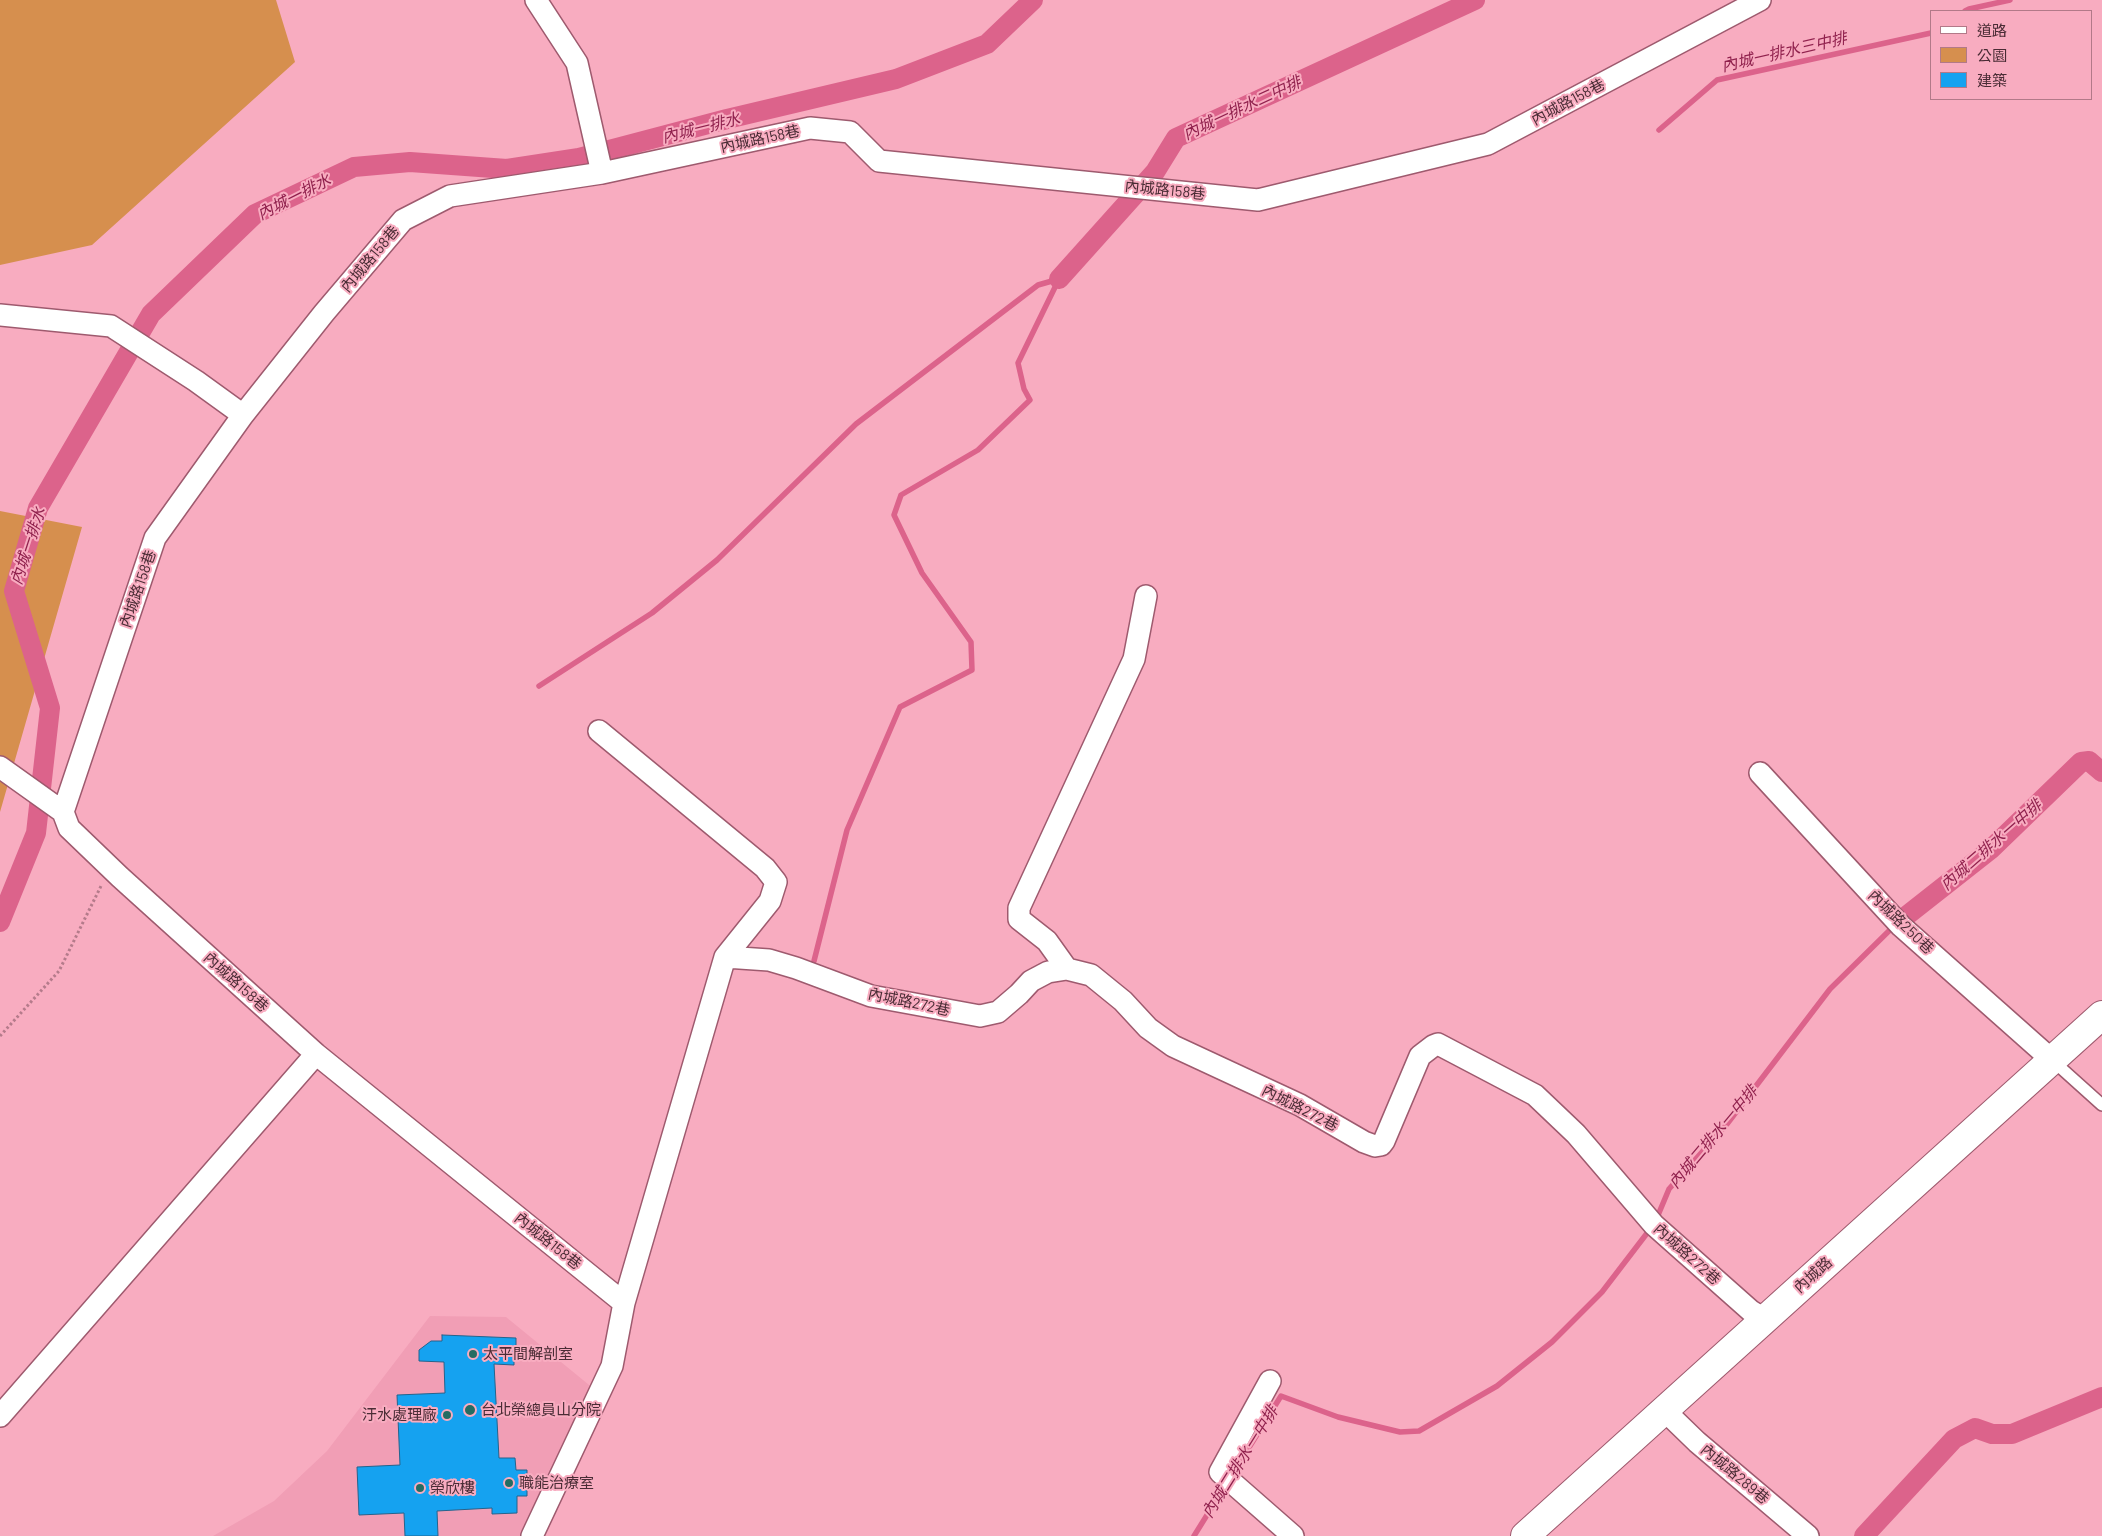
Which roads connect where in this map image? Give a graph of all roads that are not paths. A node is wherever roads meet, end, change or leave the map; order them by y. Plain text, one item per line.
1 (536, 0) edge
2 (1760, 0) edge
3 (601, 168) junction
4 (0, 314) edge
5 (244, 416) junction
6 (1146, 596) dead end
7 (599, 731) dead end
8 (0, 767) edge
9 (1760, 773) dead end
10 (58, 808) junction
11 (725, 957) junction
12 (1067, 969) junction
13 (2102, 1015) edge
14 (316, 1054) junction
15 (2052, 1060) junction
16 (2102, 1105) edge
17 (624, 1302) junction
18 (1764, 1319) junction
19 (1270, 1381) dead end
20 (1664, 1410) junction
21 (0, 1416) edge
22 (532, 1536) edge
23 (1293, 1536) edge
24 (1525, 1536) edge
25 (1808, 1536) edge

1 - 3 street
2 - 3 street, 內城路158巷
3 - 5 street, 內城路158巷
4 - 5 street
5 - 10 street, 內城路158巷
6 - 12 street
7 - 11 street
8 - 10 street
9 - 15 street, 內城路250巷
10 - 14 street, 內城路158巷
11 - 12 street, 內城路272巷
11 - 17 street
12 - 18 street, 內城路272巷
13 - 15 street, 內城路
14 - 17 street, 內城路158巷
14 - 21 street
15 - 16 lane
15 - 18 street, 內城路
17 - 22 street
18 - 20 street, 內城路
19 - 23 street
20 - 24 street, 內城路
20 - 25 street, 內城路289巷

